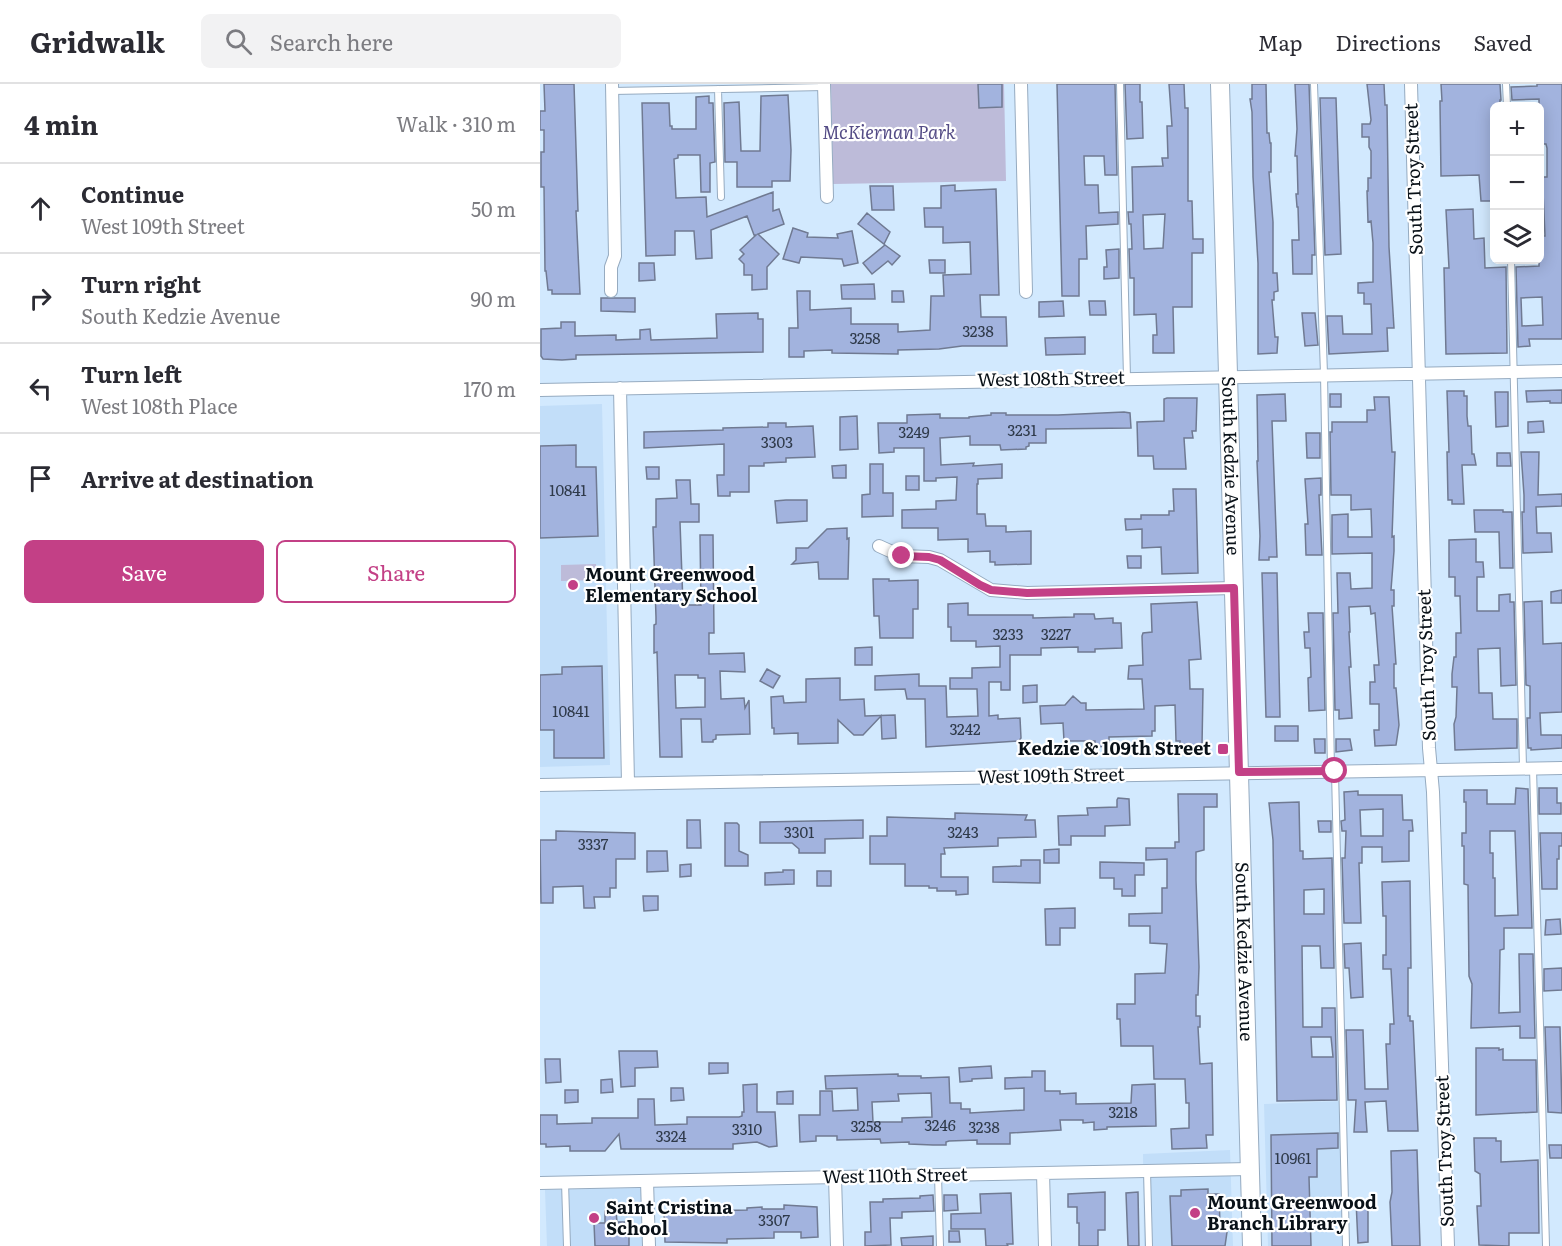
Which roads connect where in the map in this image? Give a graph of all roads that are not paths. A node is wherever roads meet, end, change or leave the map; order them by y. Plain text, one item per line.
1 (1021, 84) edge
2 (1120, 84) edge
3 (1220, 84) edge
4 (1314, 84) edge
5 (1411, 84) edge
6 (1506, 84) edge
7 (824, 85) edge
8 (612, 87) edge
9 (718, 89) junction
10 (1507, 102) edge
11 (721, 197) dead end
12 (827, 197) dead end
13 (1511, 264) edge
14 (611, 291) dead end
15 (1026, 292) dead end
16 (1562, 371) edge
17 (1513, 372) junction
18 (1420, 373) junction
19 (1324, 374) junction
20 (1228, 376) junction
21 (1127, 378) junction
22 (620, 388) junction
23 (540, 390) edge
24 (879, 546) dead end
25 (1234, 588) junction
26 (1528, 768) junction
27 (1562, 768) edge
28 (1431, 770) junction
29 (1333, 771) junction
30 (1239, 772) junction
31 (628, 783) junction
32 (540, 785) edge
33 (1250, 1169) junction
34 (1147, 1171) junction
35 (1043, 1173) junction
36 (938, 1175) junction
37 (835, 1177) junction
38 (647, 1180) junction
39 (565, 1182) junction
40 (540, 1183) edge
41 (567, 1246) edge
42 (649, 1246) edge
43 (837, 1246) edge
44 (940, 1246) edge
45 (1045, 1246) edge
46 (1149, 1246) edge
47 (1252, 1246) edge
48 (1346, 1246) edge
49 (1448, 1246) edge
50 (1546, 1246) edge

1 - 15 street
2 - 21 lane
3 - 20 main road, South Kedzie Avenue
4 - 19 lane
5 - 18 street, South Troy Street
6 - 10 lane
7 - 9 lane
7 - 12 street
8 - 9 lane
8 - 14 street
9 - 11 lane
13 - 17 lane
16 - 17 street, West 108th Street
17 - 18 street, West 108th Street
17 - 26 lane
18 - 19 street, West 108th Street
18 - 28 street, South Troy Street
19 - 20 street, West 108th Street
19 - 29 lane
20 - 21 street, West 108th Street
20 - 25 main road, South Kedzie Avenue
21 - 22 street, West 108th Street
22 - 23 street, West 108th Street
22 - 31 street
24 - 25 street
25 - 30 main road, South Kedzie Avenue
26 - 27 street, West 109th Street
26 - 28 street, West 109th Street
26 - 50 lane
28 - 29 street, West 109th Street
28 - 49 street, South Troy Street
29 - 30 street, West 109th Street
29 - 48 lane
30 - 31 street, West 109th Street
30 - 33 main road, South Kedzie Avenue
31 - 32 street, West 109th Street
33 - 34 street, West 110th Street
33 - 47 main road, South Kedzie Avenue
34 - 35 street, West 110th Street
34 - 46 lane
35 - 36 street, West 110th Street
35 - 45 street
36 - 37 street, West 110th Street
36 - 44 lane
37 - 38 street, West 110th Street
37 - 43 street
38 - 39 street, West 110th Street
38 - 42 street
39 - 40 street, West 110th Street
39 - 41 lane

